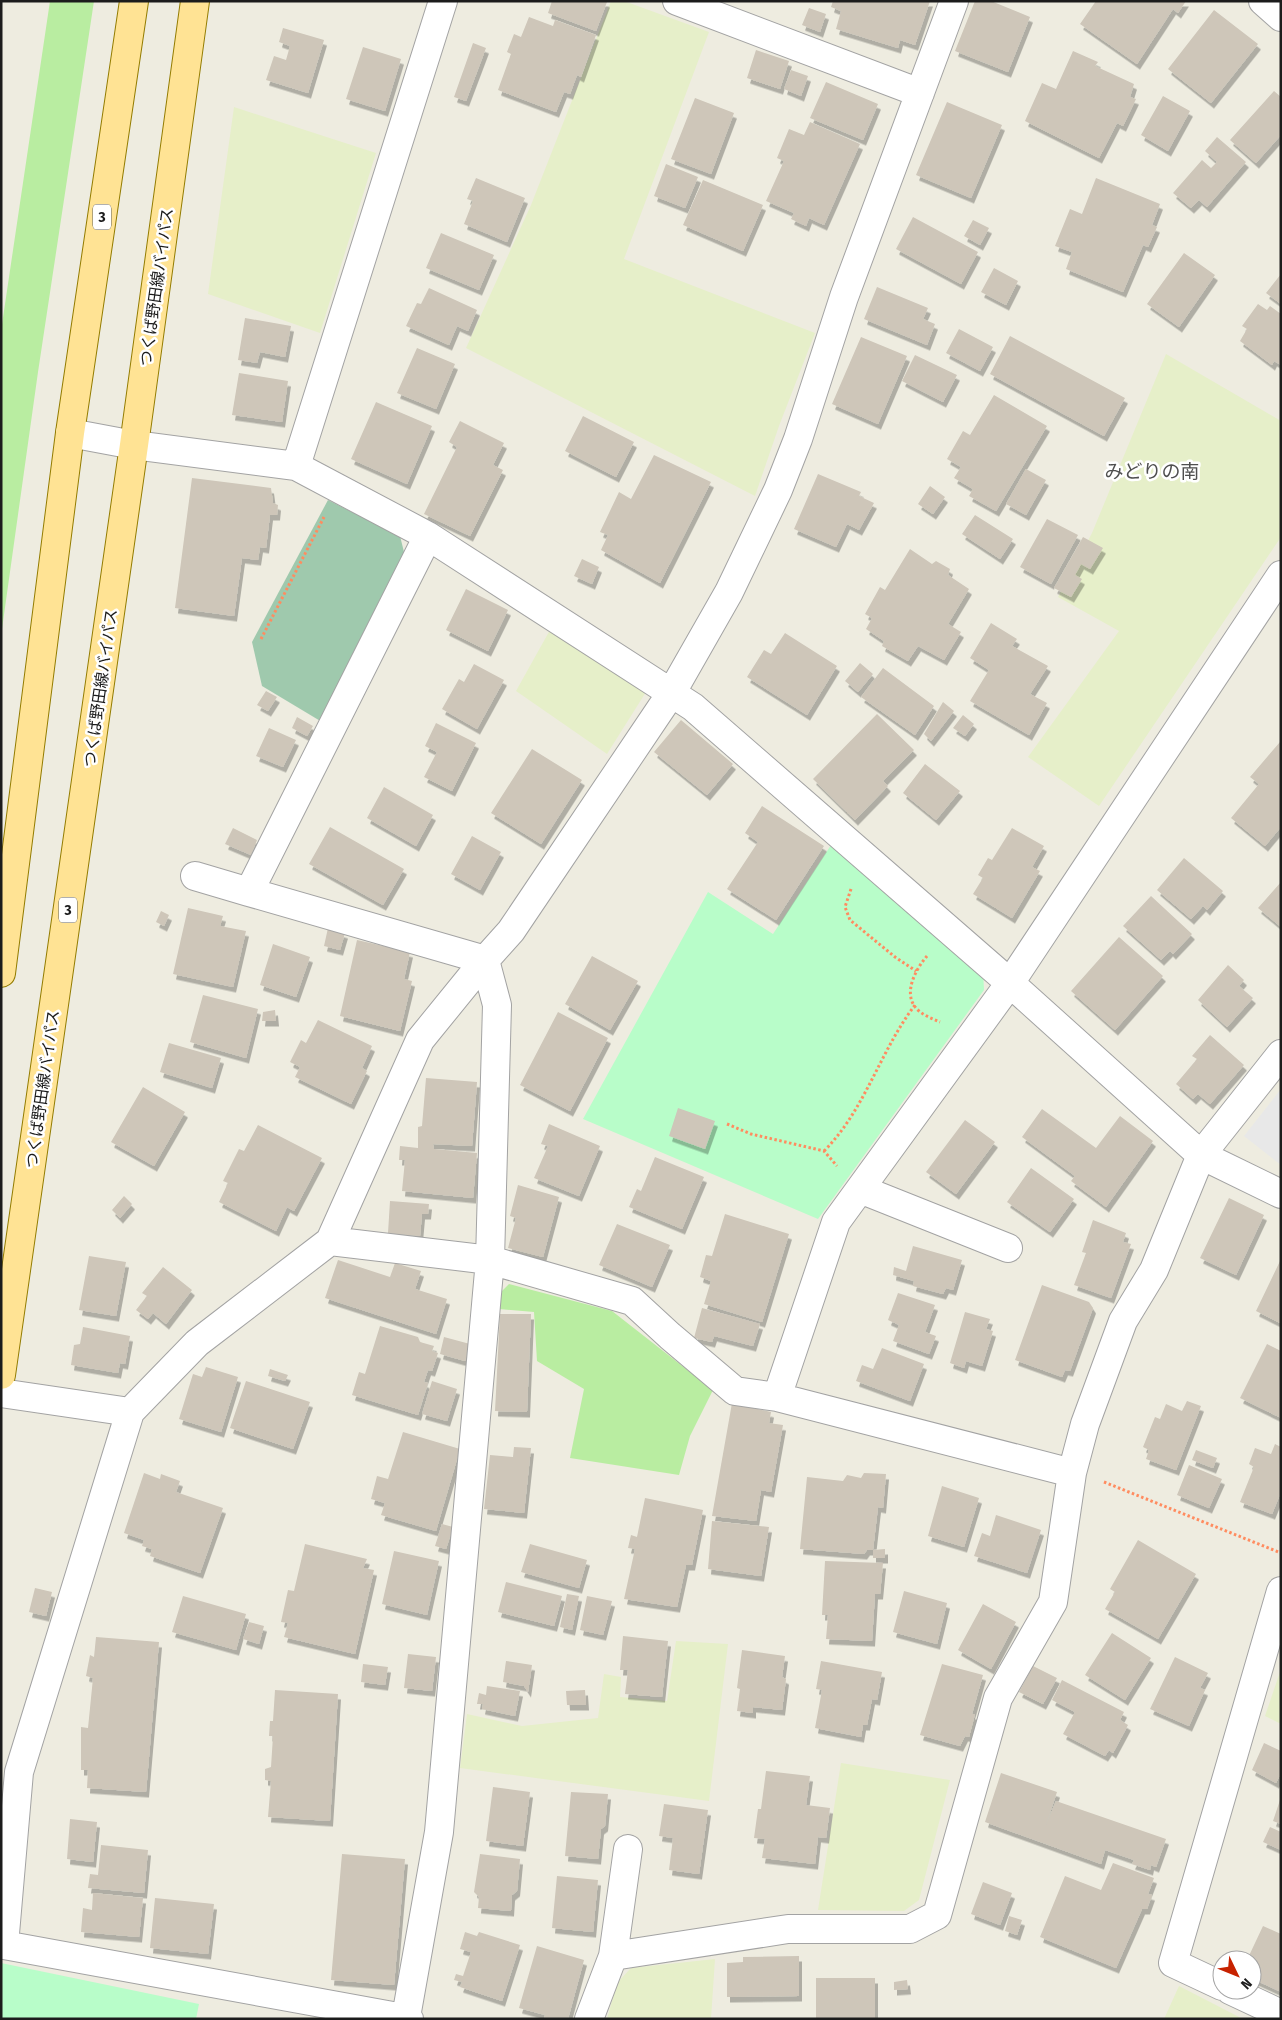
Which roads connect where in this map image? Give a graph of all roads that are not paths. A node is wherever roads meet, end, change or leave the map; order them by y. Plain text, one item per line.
1 (134, 1) edge
2 (195, 1) edge
3 (443, 1) edge
4 (677, 1) edge
5 (954, 1) edge
6 (1264, 1) edge
7 (1281, 16) edge
8 (920, 93) junction
9 (70, 433) junction
10 (134, 445) junction
11 (296, 466) junction
12 (428, 536) junction
13 (1281, 575) edge
14 (672, 692) junction
15 (195, 876) dead end
16 (249, 892) junction
17 (485, 960) junction
18 (1, 973) edge
19 (1010, 983) junction
20 (1281, 1054) edge
21 (1201, 1155) junction
22 (860, 1189) junction
23 (1281, 1194) edge
24 (330, 1242) junction
25 (1008, 1248) dead end
26 (490, 1260) junction
27 (1, 1375) edge
28 (1, 1394) edge
29 (776, 1397) junction
30 (130, 1412) junction
31 (1072, 1473) junction
32 (1281, 1591) edge
33 (628, 1849) dead end
34 (613, 1956) junction
35 (1212, 1981) edge
36 (1251, 2000) edge
37 (1281, 2014) edge
38 (407, 2018) edge
39 (589, 2019) edge

1 - 9 main road, 3
2 - 10 main road, つくば野田線バイパス / 3
3 - 11 street
4 - 8 street
5 - 8 street
6 - 7 street
8 - 14 street
9 - 10 street
9 - 18 main road, 3
10 - 11 street
10 - 27 main road, つくば野田線バイパス / 3
11 - 12 street
12 - 14 street
12 - 16 street
13 - 19 street
14 - 17 street
14 - 19 street
15 - 16 street
16 - 17 street
17 - 24 street
17 - 26 street
19 - 21 street
19 - 22 street
20 - 21 street
21 - 23 street
21 - 31 street
22 - 25 street
22 - 29 street
24 - 26 street
24 - 30 street
26 - 29 street
26 - 38 street
28 - 30 street
29 - 31 street
30 - 38 street
31 - 34 street
32 - 35 street
33 - 34 street
34 - 39 street
36 - 37 street

